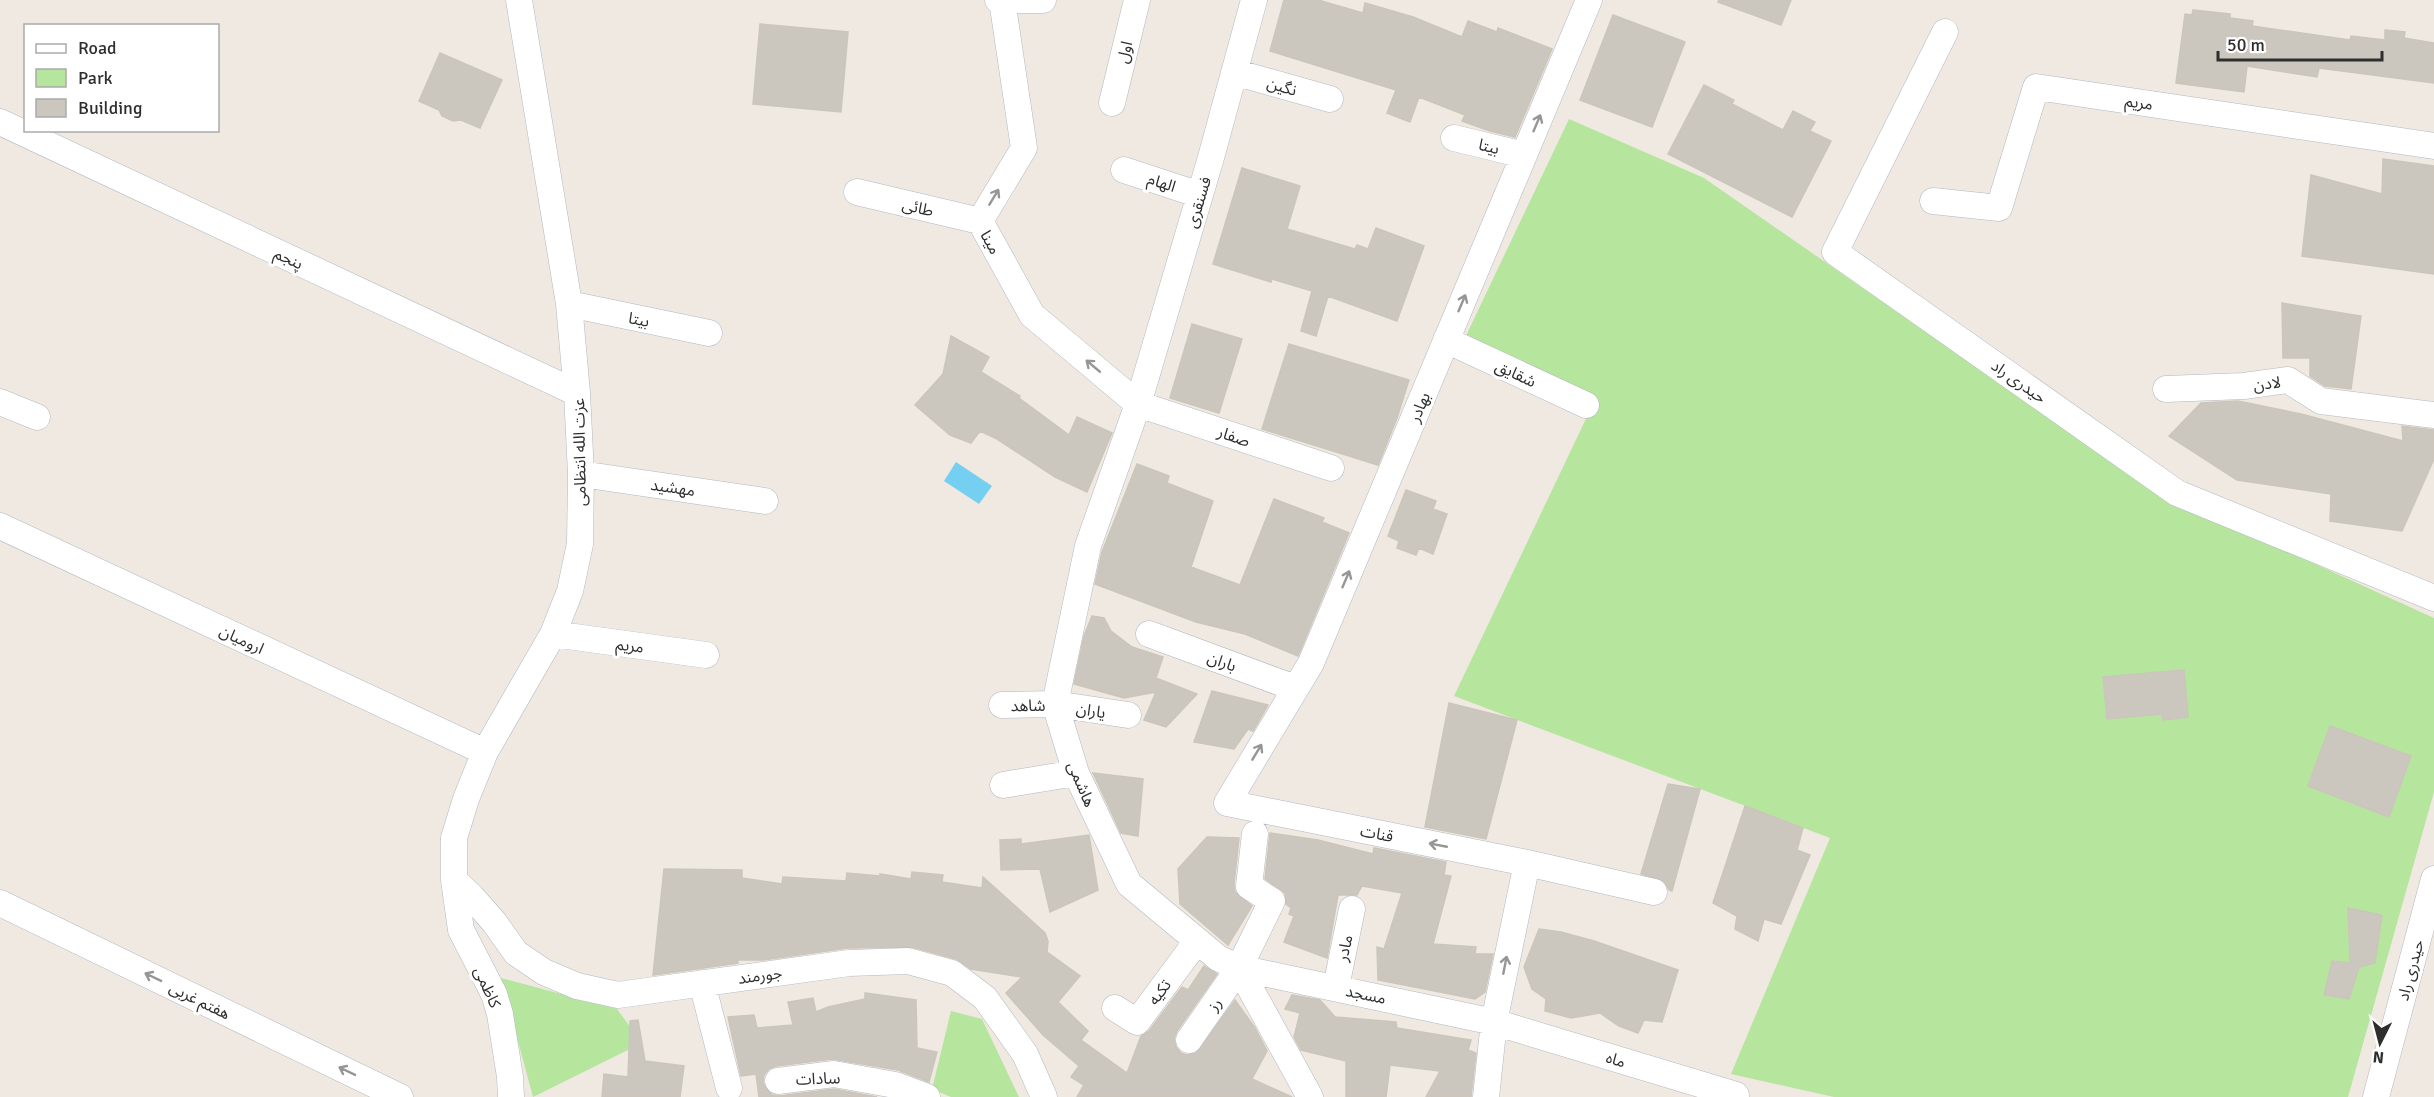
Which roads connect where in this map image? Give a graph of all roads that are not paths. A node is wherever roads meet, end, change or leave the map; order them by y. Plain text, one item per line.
1 (519, 0) edge
2 (1000, 0) edge
3 (1043, 0) edge
4 (1137, 0) edge
5 (1254, 0) edge
6 (1589, 0) edge
7 (1945, 32) dead end
8 (1234, 72) junction
9 (1330, 99) dead end
10 (1112, 103) dead end
11 (0, 122) edge
12 (1454, 138) dead end
13 (2434, 146) edge
14 (1524, 155) junction
15 (1124, 170) dead end
16 (857, 192) dead end
17 (1200, 195) junction
18 (1933, 201) dead end
19 (980, 221) junction
20 (569, 304) junction
21 (709, 333) dead end
22 (1446, 340) junction
23 (2166, 390) dead end
24 (577, 393) junction
25 (0, 402) edge
26 (1138, 404) junction
27 (1586, 405) dead end
28 (2434, 415) edge
29 (36, 417) dead end
30 (1331, 468) dead end
31 (581, 474) junction
32 (765, 501) dead end
33 (0, 526) edge
34 (2434, 598) edge
35 (553, 634) junction
36 (1149, 634) dead end
37 (706, 655) dead end
38 (1295, 688) junction
39 (1055, 704) junction
40 (1002, 705) dead end
41 (1128, 715) dead end
42 (484, 752) junction
43 (1076, 773) junction
44 (1004, 784) dead end
45 (1227, 802) joint
46 (1255, 834) dead end
47 (1527, 863) junction
48 (2434, 879) edge
49 (454, 880) junction
50 (1654, 892) dead end
51 (0, 903) edge
52 (1352, 909) dead end
53 (1197, 941) junction
54 (1239, 968) junction
55 (702, 983) junction
56 (1336, 987) junction
57 (1115, 1008) dead end
58 (1494, 1022) junction
59 (1189, 1040) dead end
60 (778, 1081) dead end
61 (729, 1088) dead end
62 (400, 1097) edge
63 (511, 1097) edge
64 (927, 1097) edge
65 (1044, 1097) edge
66 (1310, 1097) edge
67 (1486, 1097) edge
68 (1736, 1097) edge
69 (2376, 1097) edge

1 - 20 street, عزت الله انتظامی
2 - 3 street
19 -> 2 street, مینا
4 - 10 street, اول
5 - 8 street, فسنقری
14 -> 6 street, بهادر
7 - 34 street, حیدری راد
8 - 9 street, نگین
8 - 17 street, فسنقری
11 - 24 street, پنجم
12 - 14 street, بیتا
13 - 18 street, مریم
22 -> 14 street, بهادر
15 - 17 street, الهام
16 - 19 street, طائی
17 - 26 street, فسنقری
26 -> 19 street, مینا
20 - 21 street, بیتا
20 - 24 street, عزت الله انتظامی
22 - 27 street, شقایق
38 -> 22 street, بهادر
23 - 28 street, لادن
24 - 31 street, عزت الله انتظامی
25 - 29 street
26 - 30 street, صفار
26 - 39 street, هاشمی
31 - 32 street, مهشید
31 - 35 street, عزت الله انتظامی
33 - 42 street, ارومیان
35 - 37 street, مریم
35 - 42 street, عزت الله انتظامی
36 - 38 street, باران
45 -> 38 street, بهادر
39 - 40 street, شاهد
39 - 41 street, یاران
39 - 43 street, هاشمی
42 - 49 street, عزت الله انتظامی
43 - 44 street
43 - 53 street, هاشمی
47 -> 45 street, قنات
46 - 54 street, رز
47 - 50 street, قنات
58 -> 47 street
48 - 69 street, حیدری راد
49 - 55 street, جورمند
49 - 63 street, کاظمی
62 -> 51 street, هفتم غربی
52 - 56 street, مادر
53 - 54 street, هاشمی
53 - 57 street, تکیه
54 - 56 street, مسجد
54 - 59 street, رز
54 - 66 street
55 - 61 street
55 - 65 street, جورمند
56 - 58 street, مسجد
58 - 67 street
58 - 68 street, ماه
60 - 64 street, سادات

